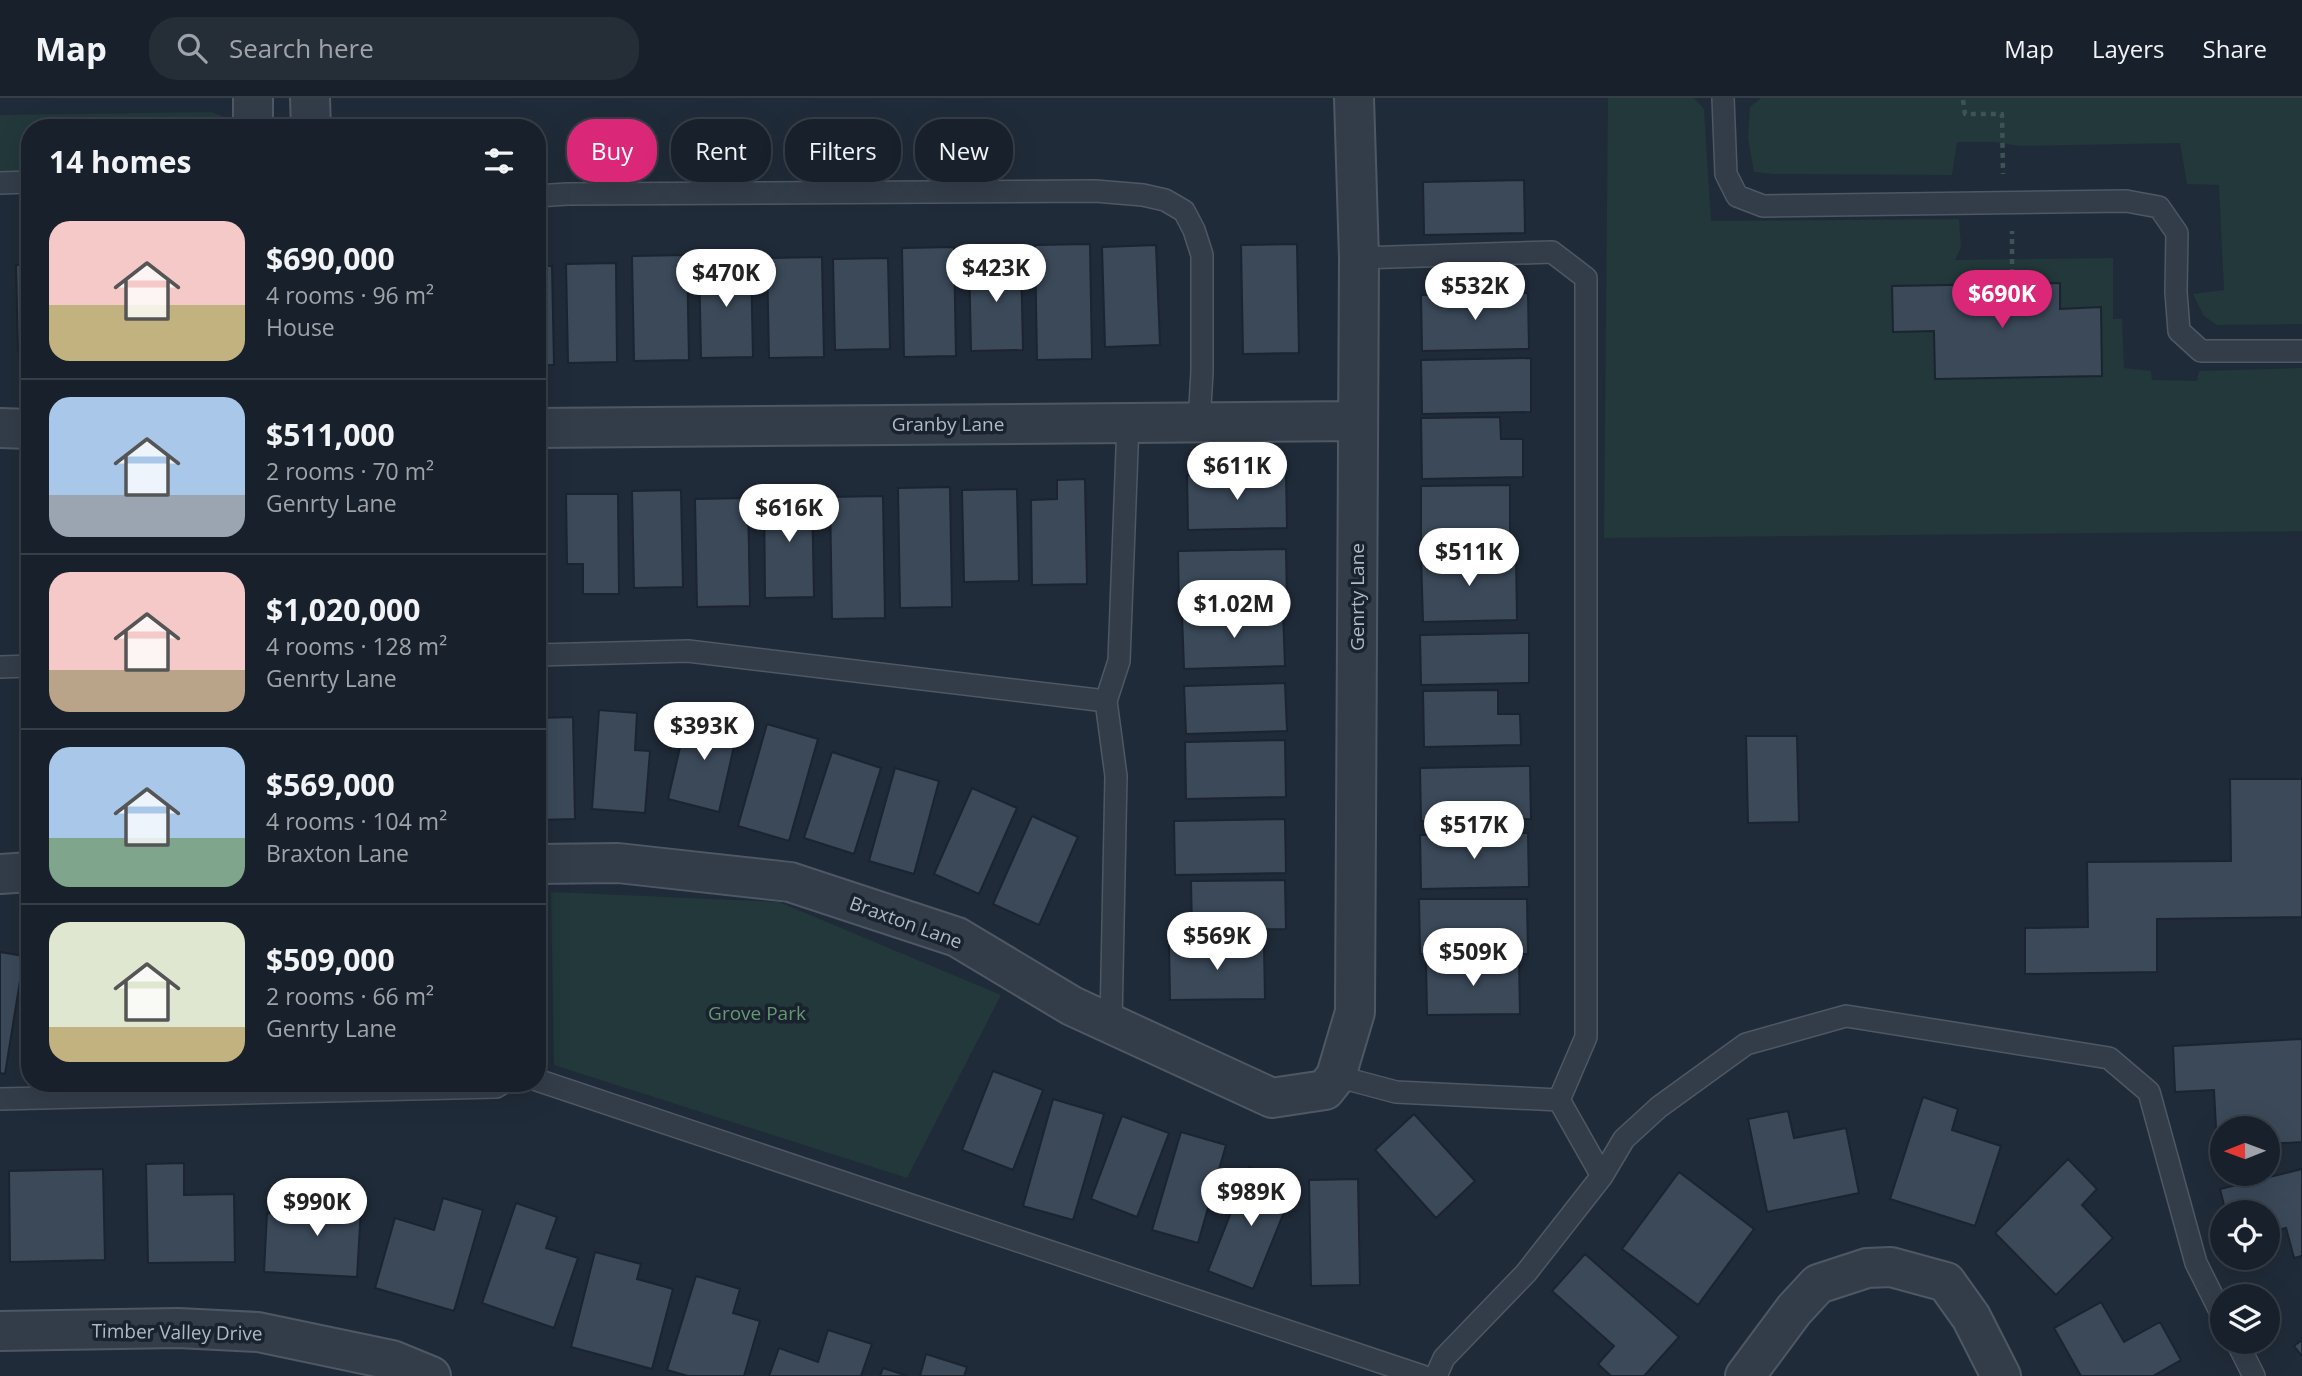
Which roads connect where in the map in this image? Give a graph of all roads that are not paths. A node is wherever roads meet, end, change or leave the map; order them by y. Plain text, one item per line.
1 (253, 98) edge
2 (310, 98) edge
3 (1354, 98) edge
4 (1723, 98) edge
5 (253, 119) edge
6 (311, 119) edge
7 (21, 182) edge
8 (0, 183) edge
9 (546, 196) edge
10 (1359, 258) junction
11 (2302, 351) edge
12 (1358, 421) junction
13 (1199, 422) junction
14 (1128, 423) junction
15 (0, 428) edge
16 (546, 428) edge
17 (21, 429) edge
18 (546, 655) edge
19 (21, 666) edge
20 (0, 667) edge
21 (1106, 701) junction
22 (546, 864) edge
23 (21, 873) edge
24 (0, 874) edge
25 (1111, 1023) junction
26 (546, 1083) edge
27 (1331, 1083) junction
28 (289, 1092) edge
29 (0, 1099) edge
30 (1559, 1100) junction
31 (1602, 1176) junction
32 (2210, 1291) edge
33 (0, 1331) edge
34 (2243, 1354) edge
35 (431, 1376) edge
36 (1422, 1376) edge
37 (1436, 1376) edge
38 (1745, 1376) edge
39 (2001, 1376) edge
40 (2254, 1376) edge

1 - 5 street
2 - 6 street
3 - 10 street, Genrty Lane
4 - 11 lane
7 - 8 lane
9 - 13 lane
10 - 12 street, Genrty Lane
10 - 30 lane
12 - 13 street, Granby Lane
12 - 27 street, Genrty Lane
13 - 14 street, Granby Lane
14 - 16 street, Granby Lane
14 - 21 lane
15 - 17 street
18 - 21 lane
19 - 20 lane
21 - 25 lane
22 - 25 street, Braxton Lane
23 - 24 street
25 - 27 street, Braxton Lane
26 - 36 lane
27 - 30 lane
28 - 29 lane
30 - 31 lane
31 - 32 lane
31 - 37 lane
33 - 35 street, Timber Valley Drive
34 - 40 lane
38 - 39 street

